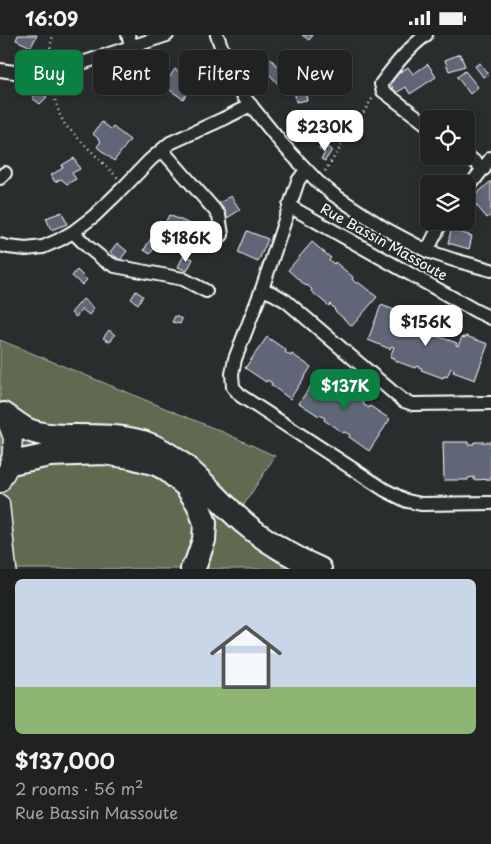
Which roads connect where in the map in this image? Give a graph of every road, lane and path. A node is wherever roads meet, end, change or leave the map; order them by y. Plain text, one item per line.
1 (53, 35) edge
2 (167, 35) edge
3 (217, 35) edge
4 (426, 35) edge
5 (130, 41) edge
6 (50, 50) edge
7 (83, 63) edge
8 (0, 70) edge
9 (15, 72) edge
10 (382, 84) junction
11 (53, 95) edge
12 (251, 105) junction
13 (420, 119) edge
14 (162, 150) junction
15 (491, 158) edge
16 (475, 162) edge
17 (484, 169) junction
18 (306, 170) junction
19 (475, 180) edge
20 (318, 181) junction
21 (125, 186) junction
22 (289, 206) junction
23 (438, 230) edge
24 (73, 232) junction
25 (222, 235) dead end
26 (0, 245) edge
27 (427, 251) junction
28 (491, 269) edge
29 (262, 289) junction
30 (206, 291) dead end
31 (491, 318) edge
32 (491, 403) edge
33 (2, 412) edge
34 (11, 463) junction
35 (0, 483) edge
36 (491, 503) edge
37 (0, 504) edge
38 (7, 569) edge
39 (192, 569) edge
40 (320, 569) edge

1 - 6 path
2 - 5 street
3 - 12 street
4 - 10 street
5 - 7 street
8 - 9 street
10 - 13 street
10 - 20 path
11 - 21 path
12 - 14 street
12 - 18 street
14 - 21 street
14 - 25 street
15 - 17 street
16 - 17 street
17 - 19 street
18 - 20 street
18 - 22 street
20 - 27 street
21 - 24 street
22 - 29 street
22 - 31 street, Rue Bassin Massoute
23 - 27 street
24 - 26 street
24 - 30 street
27 - 28 street
29 - 32 street
29 - 36 street
33 - 34 main road
33 - 40 highway
34 - 35 main road
34 - 39 highway
37 - 38 main road

